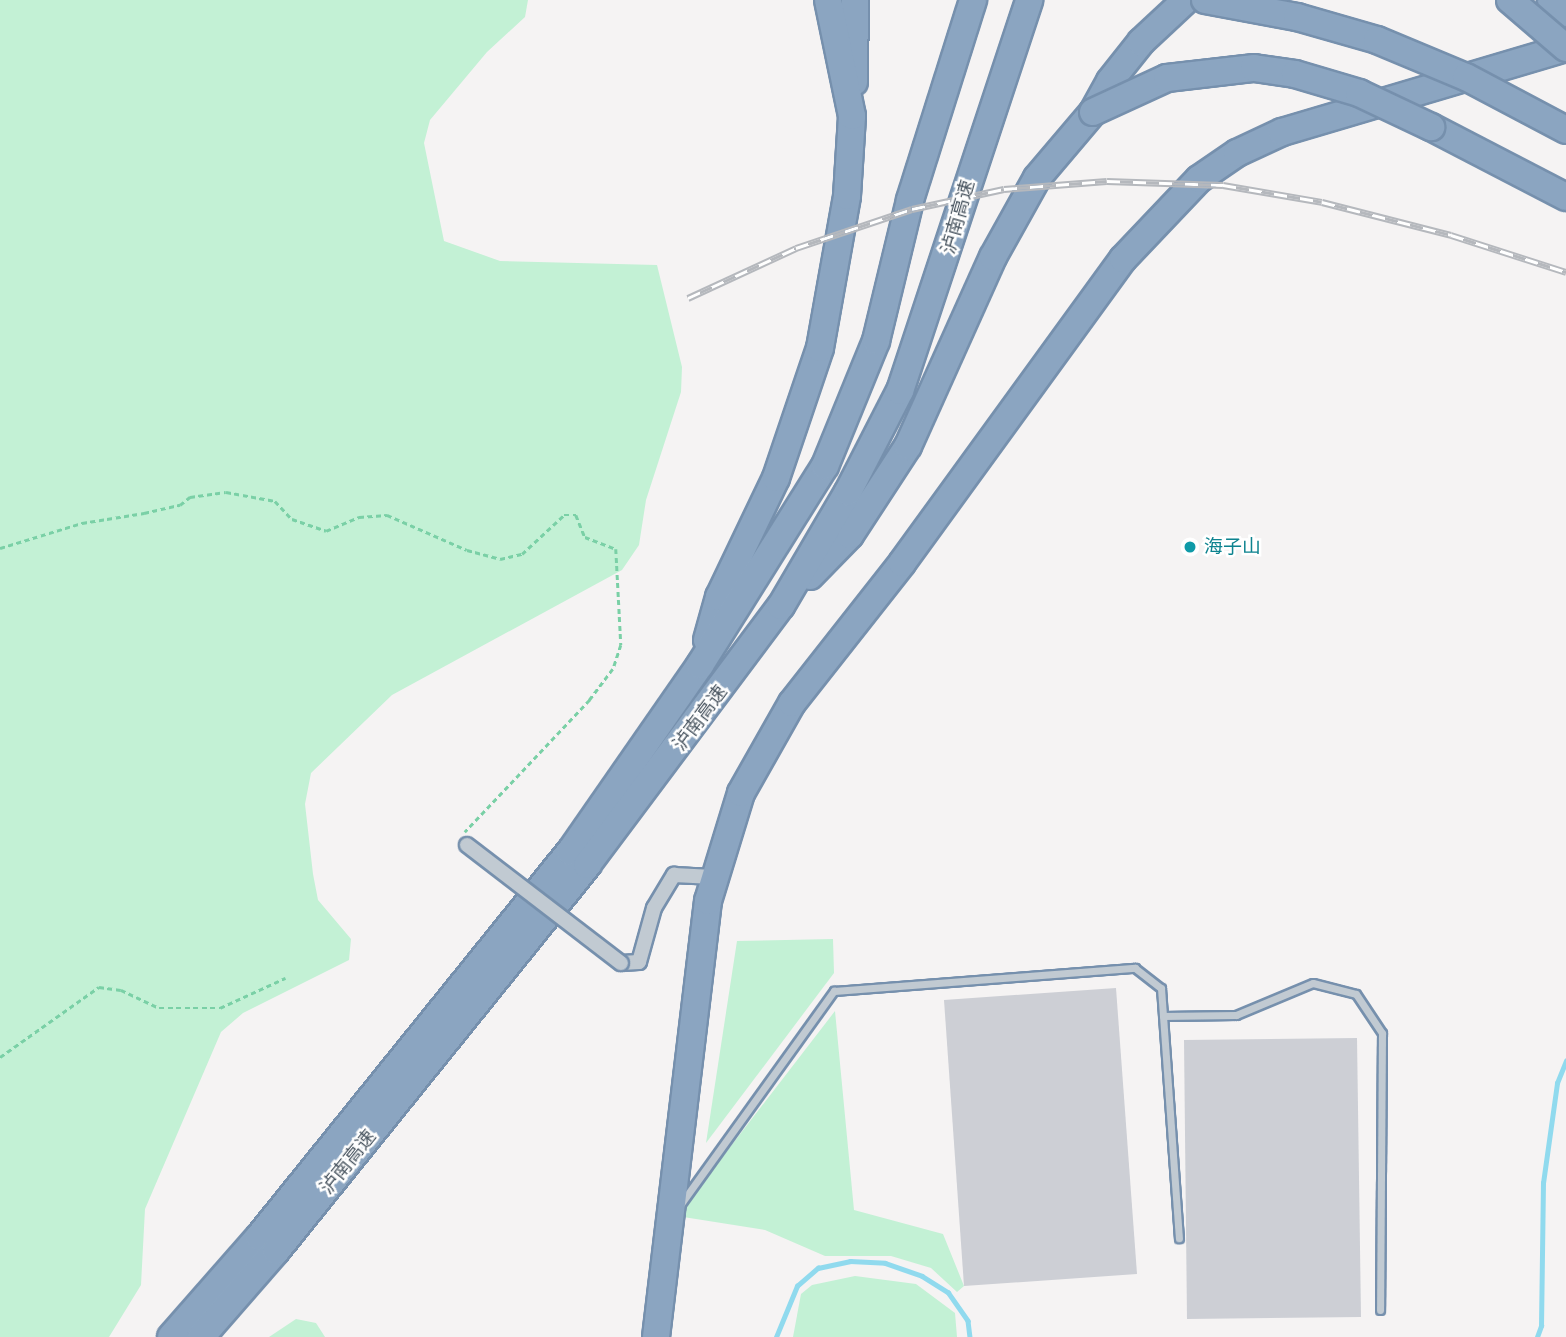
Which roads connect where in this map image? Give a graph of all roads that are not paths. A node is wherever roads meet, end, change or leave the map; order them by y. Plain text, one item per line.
1 (828, 0) edge
2 (855, 0) edge
3 (973, 0) edge
4 (1029, 0) edge
5 (1186, 0) edge
6 (1205, 0) edge
7 (1510, 0) edge
8 (1551, 0) edge
9 (1566, 13) edge
10 (1566, 48) edge
11 (1093, 112) junction
12 (852, 116) junction
13 (1566, 130) edge
14 (1566, 197) edge
15 (781, 606) junction
16 (700, 665) junction
17 (467, 845) road end
18 (713, 877) junction
19 (1163, 1016) junction
20 (670, 1220) junction
21 (1180, 1238) dead end
22 (1380, 1310) dead end
23 (171, 1337) edge
24 (201, 1337) edge
25 (656, 1337) edge

1 - 12 highway
2 - 12 highway
3 - 16 highway, 泸南高速
4 - 15 highway, 泸南高速
5 - 11 highway
6 - 13 highway, bridge
7 - 10 highway, bridge
8 - 9 highway
10 - 18 highway
11 - 14 highway, bridge
11 - 15 highway
12 - 16 highway
15 - 24 highway, 泸南高速
16 - 23 highway, 泸南高速
17 - 18 street, bridge
18 - 20 highway
19 - 20 lane
19 - 21 lane
19 - 22 lane
20 - 25 highway

